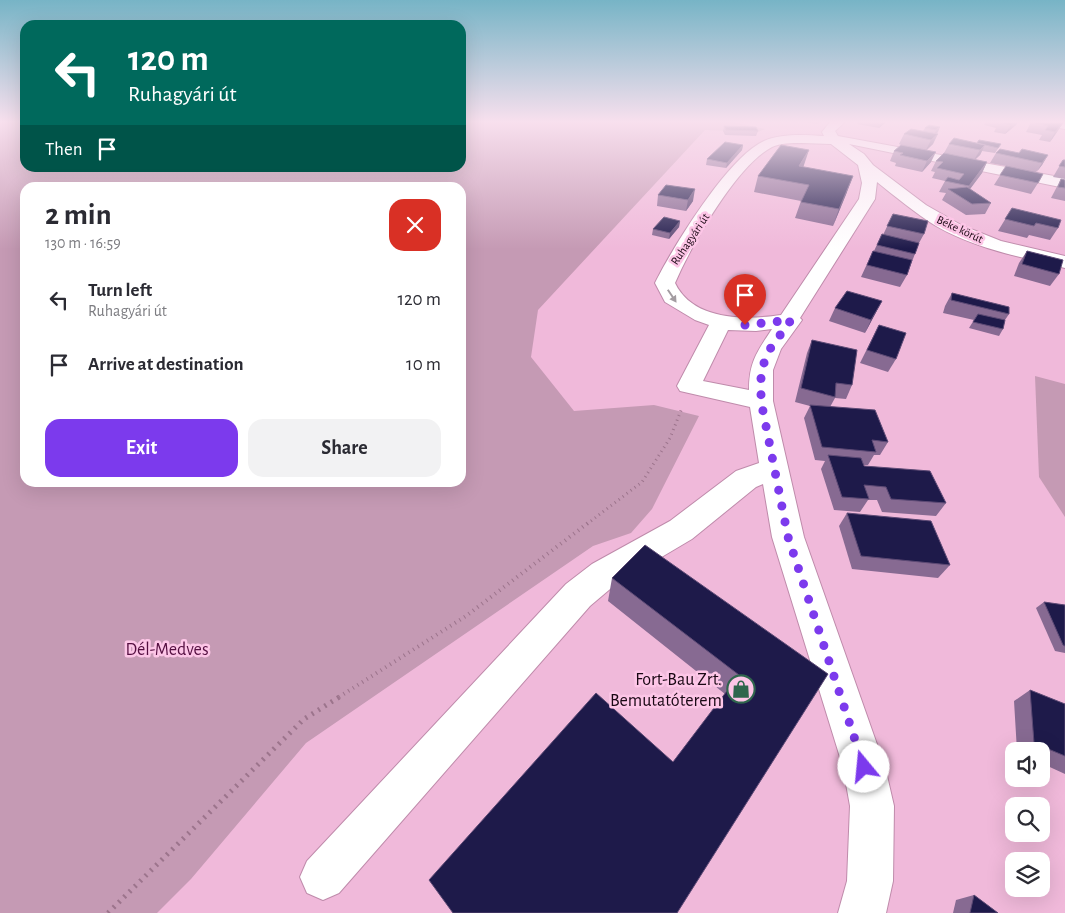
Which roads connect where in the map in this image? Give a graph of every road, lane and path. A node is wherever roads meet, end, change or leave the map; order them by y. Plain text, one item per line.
1 (746, 164) edge
2 (865, 164) edge
3 (965, 164) edge
4 (867, 168) junction
5 (1065, 183) edge
6 (1065, 262) edge
7 (791, 320) junction
8 (720, 322) junction
9 (689, 386) junction
10 (761, 401) junction
11 (773, 469) junction
12 (323, 877) dead end
13 (108, 913) edge
14 (862, 913) edge

1 -> 8 street, Ruhagyári út
2 - 4 street
3 - 5 street
4 - 6 street, Béke körút
4 - 7 street
7 - 8 street, Ruhagyári út
7 - 10 street
8 - 9 street
9 - 10 street
9 - 13 path
10 - 11 street
11 - 12 street
11 - 14 street

